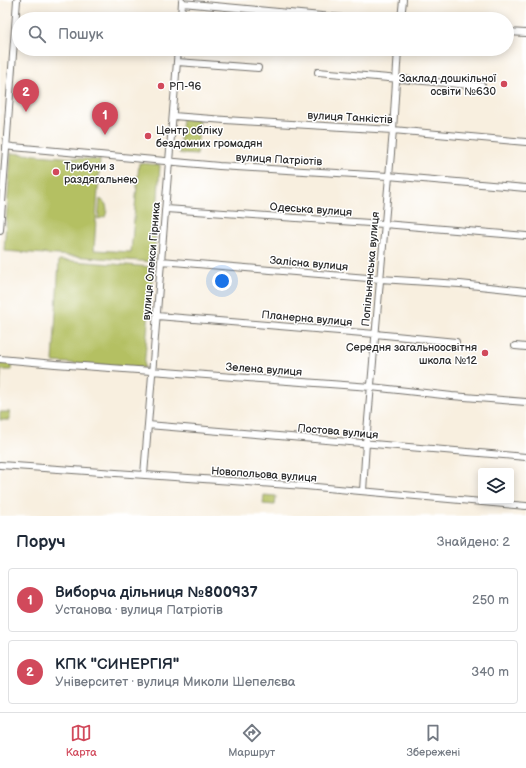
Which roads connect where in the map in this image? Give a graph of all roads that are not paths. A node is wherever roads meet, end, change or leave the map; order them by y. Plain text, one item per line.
1 (17, 0) edge
2 (402, 0) edge
3 (182, 2) edge
4 (16, 12) edge
5 (181, 12) edge
6 (283, 12) edge
7 (401, 12) edge
8 (514, 32) edge
9 (526, 33) edge
10 (13, 56) edge
11 (177, 56) edge
12 (398, 56) edge
13 (177, 62) junction
14 (258, 68) dead end
15 (318, 72) dead end
16 (396, 78) junction
17 (482, 86) dead end
18 (173, 116) junction
19 (393, 130) junction
20 (526, 142) edge
21 (6, 146) junction
22 (169, 162) junction
23 (388, 176) junction
24 (526, 188) edge
25 (166, 208) junction
26 (384, 224) junction
27 (0, 230) edge
28 (526, 236) edge
29 (161, 261) junction
30 (380, 279) junction
31 (526, 291) edge
32 (157, 316) junction
33 (375, 334) junction
34 (456, 342) dead end
35 (515, 346) dead end
36 (526, 347) edge
37 (0, 359) edge
38 (153, 371) junction
39 (371, 387) junction
40 (526, 402) edge
41 (148, 425) junction
42 (366, 443) junction
43 (526, 457) edge
44 (0, 465) edge
45 (144, 475) junction
46 (363, 491) junction
47 (526, 506) edge

1 - 4 street
2 - 7 street
3 - 5 street
3 - 6 street
8 - 9 street
10 - 21 street
11 - 13 street, вулиця Олекси Гірника
12 - 16 street, Попільнянська вулиця
13 - 14 street
13 - 18 street, вулиця Олекси Гірника
15 - 16 street
16 - 17 street
16 - 19 street, Попільнянська вулиця
18 - 19 street, вулиця Танкістів
18 - 22 street, вулиця Олекси Гірника
19 - 20 street, вулиця Танкістів
19 - 23 street, Попільнянська вулиця
21 - 22 street, вулиця Патріотів
21 - 27 street
22 - 23 street, вулиця Патріотів
22 - 25 street, вулиця Олекси Гірника
23 - 24 street, вулиця Патріотів
23 - 26 street, Попільнянська вулиця
25 - 26 street, Одеська вулиця
25 - 29 street, вулиця Олекси Гірника
26 - 28 street, Одеська вулиця
26 - 30 street, Попільнянська вулиця
29 - 30 street, Залісна вулиця
29 - 32 street, вулиця Олекси Гірника
30 - 31 street, Залісна вулиця
30 - 33 street, Попільнянська вулиця
32 - 33 street, Планерна вулиця
32 - 38 street, вулиця Олекси Гірника
33 - 34 street, Планерна вулиця
33 - 39 street, Попільнянська вулиця
35 - 36 street
37 - 38 street, Зелена вулиця
38 - 39 street, Зелена вулиця
38 - 41 street, вулиця Олекси Гірника
39 - 40 street, Зелена вулиця
39 - 42 street, Попільнянська вулиця
41 - 42 street, Постова вулиця
41 - 45 street, вулиця Олекси Гірника
42 - 43 street, Постова вулиця
42 - 46 street, Попільнянська вулиця
44 - 45 street, Новопольова вулиця
45 - 46 street, Новопольова вулиця
46 - 47 street, Новопольова вулиця

